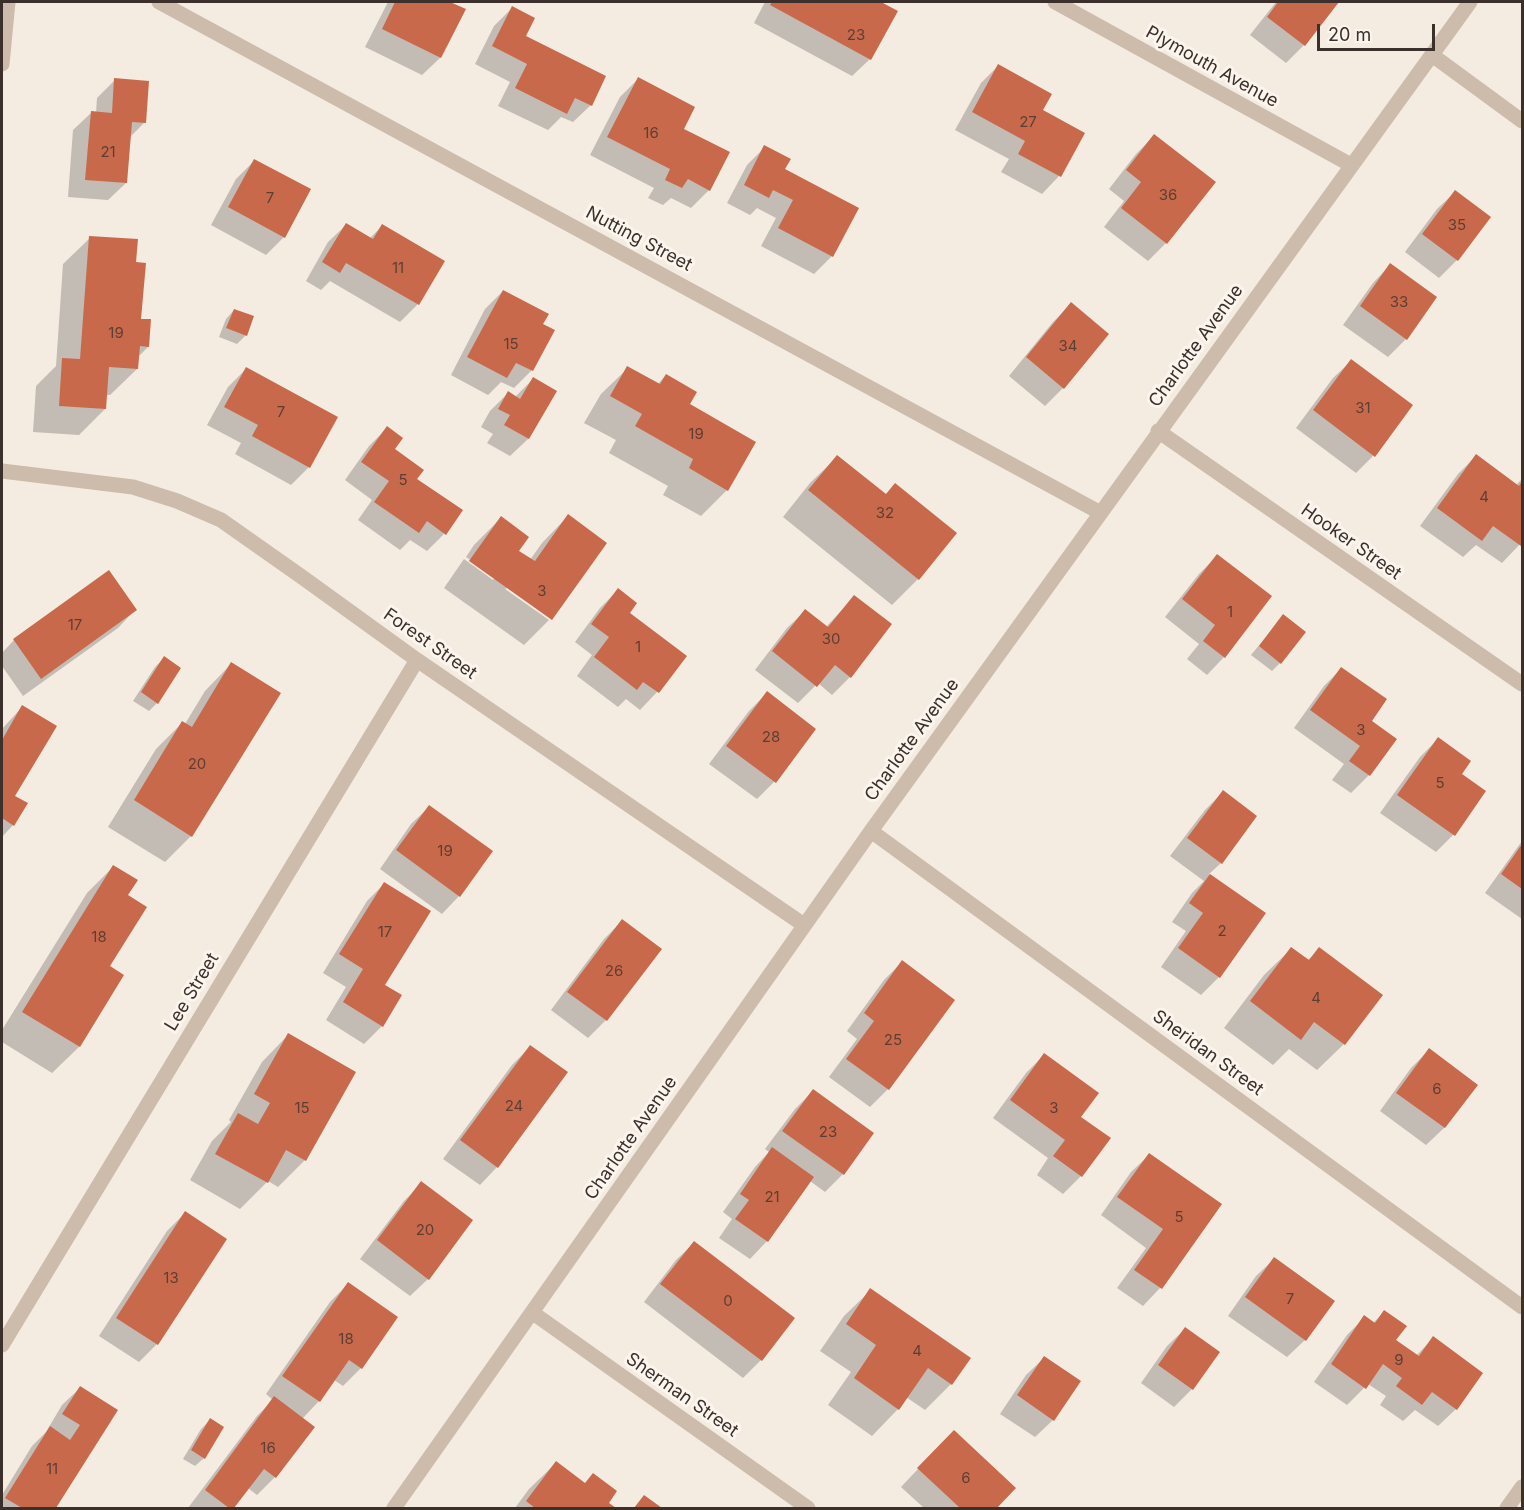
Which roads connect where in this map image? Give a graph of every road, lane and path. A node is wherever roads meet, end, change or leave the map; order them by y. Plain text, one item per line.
1 (8, 2) edge
2 (159, 2) edge
3 (1055, 2) edge
4 (1470, 2) edge
5 (1432, 55) junction
6 (2, 64) edge
7 (1522, 121) edge
8 (1351, 165) junction
9 (1158, 431) junction
10 (2, 471) edge
11 (1099, 512) junction
12 (417, 660) junction
13 (1522, 684) edge
14 (871, 831) junction
15 (804, 925) junction
16 (1522, 1307) edge
17 (533, 1312) junction
18 (2, 1345) edge
19 (1522, 1487) edge
20 (394, 1509) edge
21 (808, 1509) edge
22 (1507, 1509) edge

1 - 6 street
2 - 11 street, Nutting Street
3 - 8 street, Plymouth Avenue
4 - 5 street, Charlotte Avenue
5 - 7 street
5 - 8 street, Charlotte Avenue
8 - 9 street, Charlotte Avenue
9 - 11 street, Charlotte Avenue
9 - 13 street, Hooker Street
10 - 12 street, Forest Street
11 - 14 street, Charlotte Avenue
12 - 15 street, Forest Street
12 - 18 street, Lee Street
14 - 15 street, Charlotte Avenue
14 - 16 street, Sheridan Street
15 - 17 street, Charlotte Avenue
17 - 20 street, Charlotte Avenue
17 - 21 street, Sherman Street
19 - 22 street

